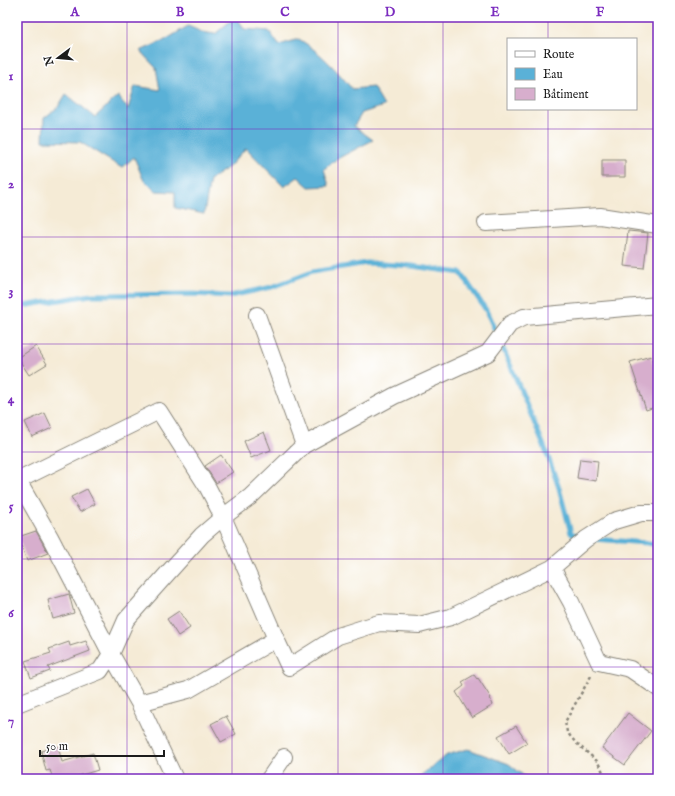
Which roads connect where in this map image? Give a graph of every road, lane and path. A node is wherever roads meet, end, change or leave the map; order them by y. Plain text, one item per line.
1 (486, 223) dead end
2 (658, 225) edge
3 (658, 305) edge
4 (257, 315) dead end
5 (304, 445) junction
6 (17, 480) edge
7 (658, 513) edge
8 (223, 517) junction
9 (552, 568) junction
10 (276, 639) junction
11 (111, 654) junction
12 (599, 662) junction
13 (658, 688) edge
14 (139, 702) junction
15 (17, 704) edge
16 (284, 757) dead end
17 (174, 779) edge
18 (269, 779) edge
19 (606, 779) edge

1 - 2 street
3 - 5 street
4 - 5 street
5 - 8 street
6 - 8 street
6 - 11 street
7 - 9 street
8 - 10 street
8 - 11 street
9 - 10 street
9 - 12 street
10 - 14 street
11 - 14 street
11 - 15 street
12 - 13 street
12 - 19 path
14 - 17 street
16 - 18 street

